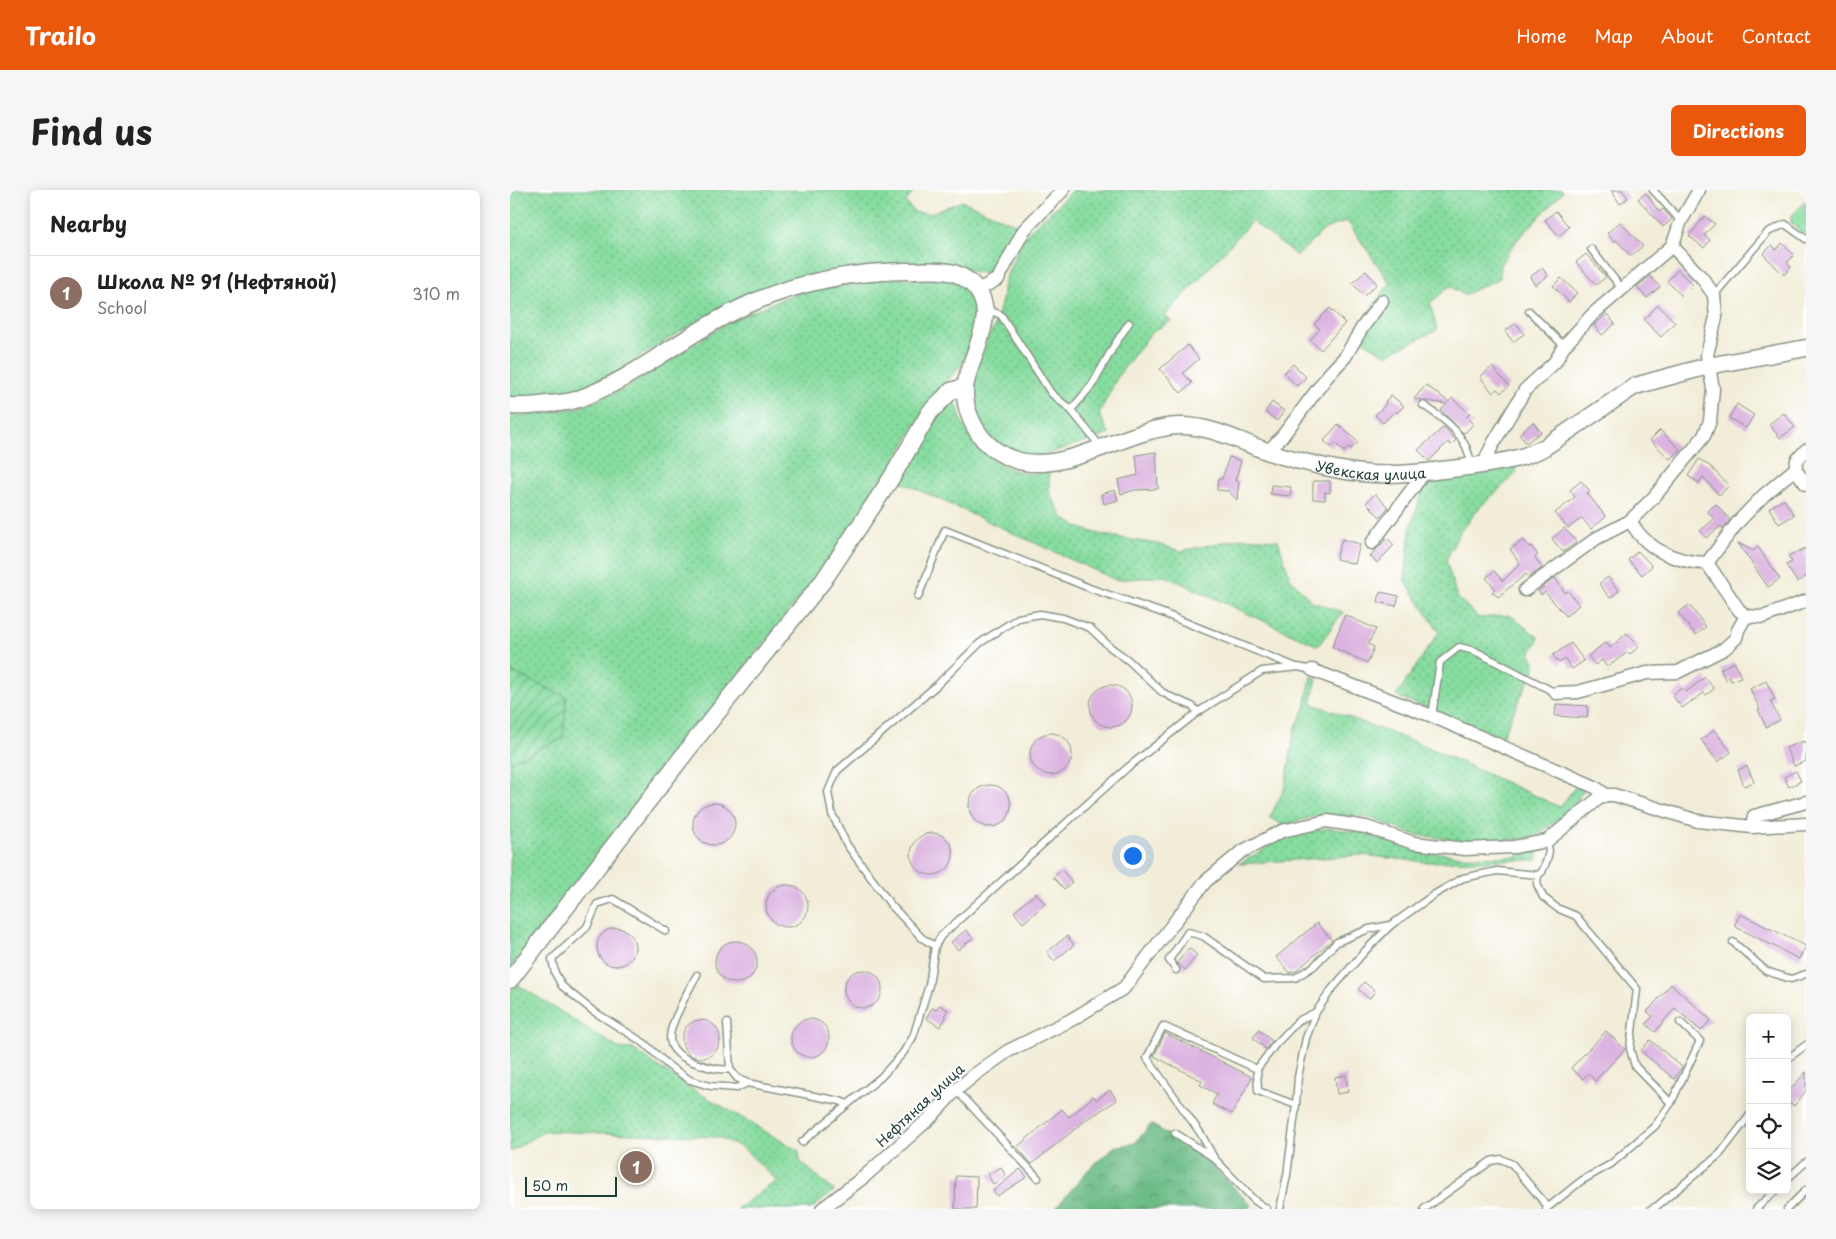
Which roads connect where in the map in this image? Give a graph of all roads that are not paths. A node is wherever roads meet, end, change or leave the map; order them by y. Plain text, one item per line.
1 (1063, 190) edge
2 (1653, 190) edge
3 (1699, 190) edge
4 (1681, 222) junction
5 (1806, 239) edge
6 (1672, 246) junction
7 (1591, 249) dead end
8 (1622, 289) junction
9 (978, 290) junction
10 (1714, 295) junction
11 (1382, 301) dead end
12 (986, 309) junction
13 (1529, 310) dead end
14 (1129, 322) dead end
15 (1564, 346) junction
16 (1806, 348) edge
17 (1708, 366) junction
18 (965, 386) junction
19 (1423, 405) dead end
20 (510, 406) edge
21 (1071, 410) junction
22 (1101, 448) junction
23 (1806, 450) edge
24 (1268, 452) junction
25 (1479, 465) junction
26 (1795, 469) junction
27 (1424, 473) junction
28 (1806, 484) edge
29 (1630, 521) junction
30 (1372, 543) dead end
31 (1708, 563) junction
32 (1525, 590) dead end
33 (918, 597) dead end
34 (1806, 601) edge
35 (1746, 616) junction
36 (1298, 667) junction
37 (1312, 670) joint
38 (1556, 692) joint
39 (1198, 712) junction
40 (1432, 716) junction
41 (1606, 796) junction
42 (1806, 802) edge
43 (1806, 824) edge
44 (1752, 827) junction
45 (1547, 841) junction
46 (1538, 875) junction
47 (1391, 925) junction
48 (666, 931) dead end
49 (1733, 942) dead end
50 (935, 946) junction
51 (1176, 970) dead end
52 (1806, 974) edge
53 (697, 975) dead end
54 (510, 980) edge
55 (1316, 1012) junction
56 (1680, 1022) dead end
57 (726, 1023) dead end
58 (1806, 1045) edge
59 (1791, 1056) edge
60 (730, 1069) junction
61 (1257, 1069) junction
62 (747, 1083) junction
63 (956, 1090) junction
64 (1671, 1103) junction
65 (847, 1104) junction
66 (1296, 1105) junction
67 (1746, 1120) edge
68 (1175, 1133) dead end
69 (802, 1142) dead end
70 (1214, 1158) junction
71 (1806, 1162) edge
72 (1791, 1176) edge
73 (1038, 1178) dead end
74 (1806, 1190) edge
75 (1772, 1194) edge
76 (1547, 1208) edge
77 (1654, 1208) edge
78 (822, 1209) edge
79 (1267, 1209) edge
80 (1280, 1209) edge
81 (1424, 1209) edge
82 (1756, 1209) edge
83 (1787, 1209) edge

1 - 9 street
2 - 4 lane
3 - 4 street
4 - 6 street
5 - 10 lane
6 - 8 street
6 - 10 street
7 - 8 lane
8 - 15 street
9 - 12 street
9 - 20 street
10 - 17 street
11 - 24 street
12 - 18 street
12 - 21 lane
13 - 15 lane
14 - 21 lane
15 - 25 street
16 - 17 street, Увекская улица
17 - 25 street, Увекская улица
17 - 29 street
18 - 22 street, Увекская улица
18 - 54 street
19 - 25 lane
21 - 22 lane
22 - 24 street, Увекская улица
23 - 26 street
24 - 27 street, Увекская улица
25 - 27 street, Увекская улица
26 - 28 street
26 - 31 street
27 - 30 street
29 - 31 street
29 - 32 street
31 - 35 street
33 - 36 lane
34 - 35 street
35 - 38 street
36 - 37 lane
36 - 39 lane
37 - 40 street
38 - 40 lane
39 - 50 lane
39 - 50 lane
40 - 41 street
41 - 44 street
41 - 45 street
42 - 44 street
43 - 44 street
45 - 46 lane
45 - 63 street, Нефтяная улица
46 - 47 lane
46 - 64 lane
47 - 51 lane
47 - 55 lane
48 - 62 lane
49 - 52 lane
50 - 65 lane
53 - 60 lane
55 - 61 lane
55 - 66 lane
56 - 64 lane
57 - 60 lane
58 - 59 lane
60 - 62 lane
61 - 66 lane
61 - 70 lane
62 - 65 lane
63 - 73 lane
63 - 78 street, Нефтяная улица
64 - 76 lane
65 - 69 lane
66 - 80 lane
67 - 77 lane
68 - 70 lane
70 - 79 lane
71 - 72 lane
74 - 83 lane
75 - 82 lane
76 - 81 lane

